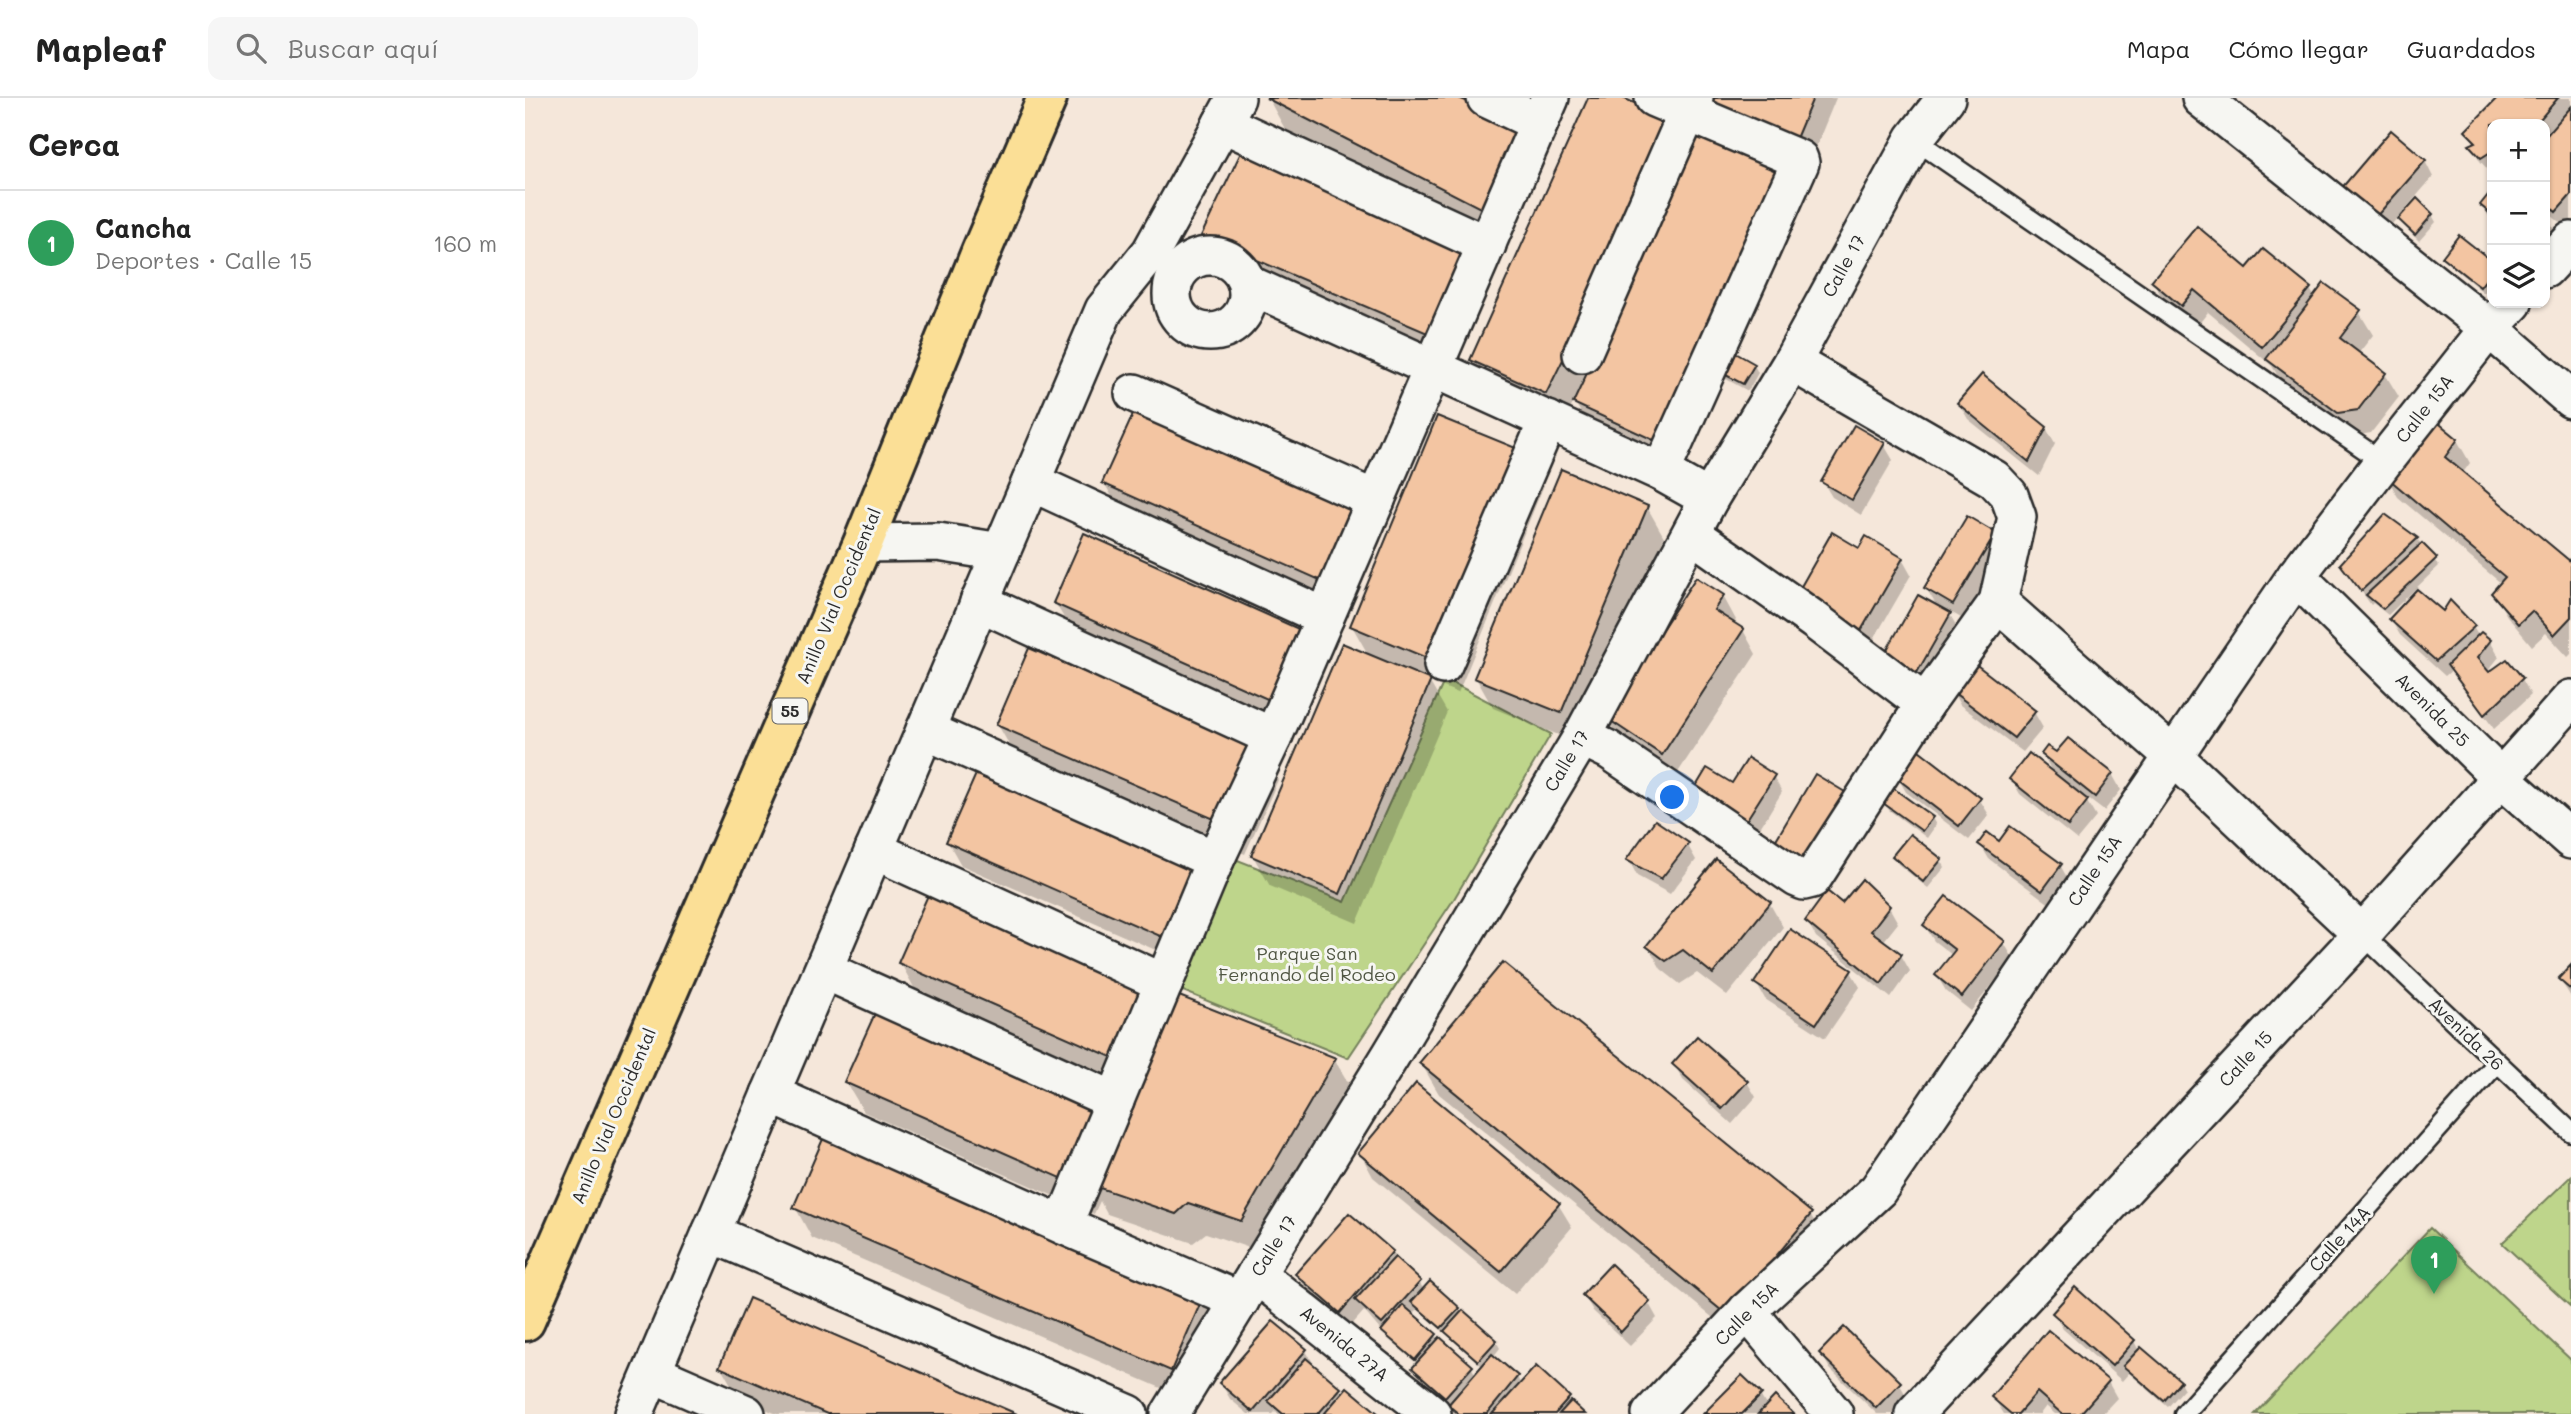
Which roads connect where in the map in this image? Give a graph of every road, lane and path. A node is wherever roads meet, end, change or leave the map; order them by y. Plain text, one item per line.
1 (1047, 98) edge
2 (1486, 98) edge
3 (1654, 98) edge
4 (1946, 98) edge
5 (2201, 98) edge
6 (1691, 106) edge
7 (1229, 111) edge
8 (1545, 111) edge
9 (1914, 139) junction
10 (2571, 241) edge
11 (1487, 245) junction
12 (2550, 264) edge
13 (1248, 284) dead end
14 (2501, 316) edge
15 (1582, 354) dead end
16 (1792, 362) junction
17 (1433, 368) junction
18 (1133, 393) dead end
19 (2571, 399) edge
20 (1548, 420) junction
21 (2383, 462) junction
22 (1661, 472) junction
23 (1031, 482) junction
24 (1709, 499) junction
25 (1376, 500) junction
26 (1692, 534) junction
27 (863, 543) junction
28 (1000, 552) junction
29 (2296, 576) junction
30 (979, 602) junction
31 (1998, 602) junction
32 (1325, 617) junction
33 (1443, 666) dead end
34 (2571, 699) edge
35 (1925, 704) junction
36 (925, 730) junction
37 (1273, 737) junction
38 (1582, 737) junction
39 (2173, 756) junction
40 (2501, 778) junction
41 (2571, 840) edge
42 (874, 850) junction
43 (1215, 860) junction
44 (2362, 934) junction
45 (824, 970) junction
46 (1164, 983) junction
47 (2497, 1063) junction
48 (770, 1094) junction
49 (1115, 1101) junction
50 (2571, 1132) edge
51 (1063, 1225) junction
52 (711, 1233) junction
53 (1248, 1287) junction
54 (1747, 1311) junction
55 (525, 1321) edge
56 (652, 1373) junction
57 (634, 1414) edge
58 (746, 1414) edge
59 (1129, 1414) edge
60 (1170, 1414) edge
61 (1432, 1414) edge
62 (1651, 1414) edge
63 (1834, 1414) edge
64 (1914, 1414) edge
65 (2184, 1414) edge

1 - 27 highway, Anillo Vial Occidental / 55
2 - 8 street
3 - 6 street
4 - 9 street, Calle 17
5 - 14 street
6 - 15 street
6 - 22 street
7 - 11 street
7 - 23 street
8 - 11 street
9 - 16 street, Calle 17
9 - 21 lane
10 - 12 street
11 - 17 street
13 - 17 street
14 - 19 street
14 - 21 street, Calle 15A
16 - 24 street, Calle 17
16 - 31 street
17 - 20 street
17 - 25 street
18 - 25 street
20 - 22 street
20 - 33 street
21 - 29 street, Calle 15A
22 - 24 street
23 - 28 street
23 - 32 street
24 - 26 street, Calle 17
25 - 32 street
26 - 35 street
26 - 38 street, Calle 17
27 - 28 street
27 - 55 highway, Anillo Vial Occidental / 55
28 - 30 street
29 - 39 street, Calle 15A
29 - 40 street, Avenida 25
30 - 36 street
30 - 37 street
31 - 35 street
31 - 39 street
32 - 37 street
34 - 40 street, Calle 15
35 - 38 street
36 - 42 street
36 - 43 street
37 - 43 street
38 - 53 street, Calle 17
39 - 44 street
39 - 54 street, Calle 15A
40 - 41 street, Avenida 25
40 - 44 street, Calle 15
42 - 45 street
42 - 46 street
43 - 46 street
44 - 47 lane, Avenida 26
44 - 64 street, Calle 15
45 - 48 street
45 - 49 street
46 - 49 street
47 - 50 lane, Avenida 26
47 - 65 lane, Calle 14A
48 - 51 street, Avenida 27A
48 - 52 street
49 - 51 street
51 - 53 street, Avenida 27A
52 - 56 street
52 - 59 street
53 - 60 street, Calle 17
53 - 61 street, Avenida 27A
54 - 62 street, Calle 15A
54 - 63 street
56 - 57 street
56 - 58 street

